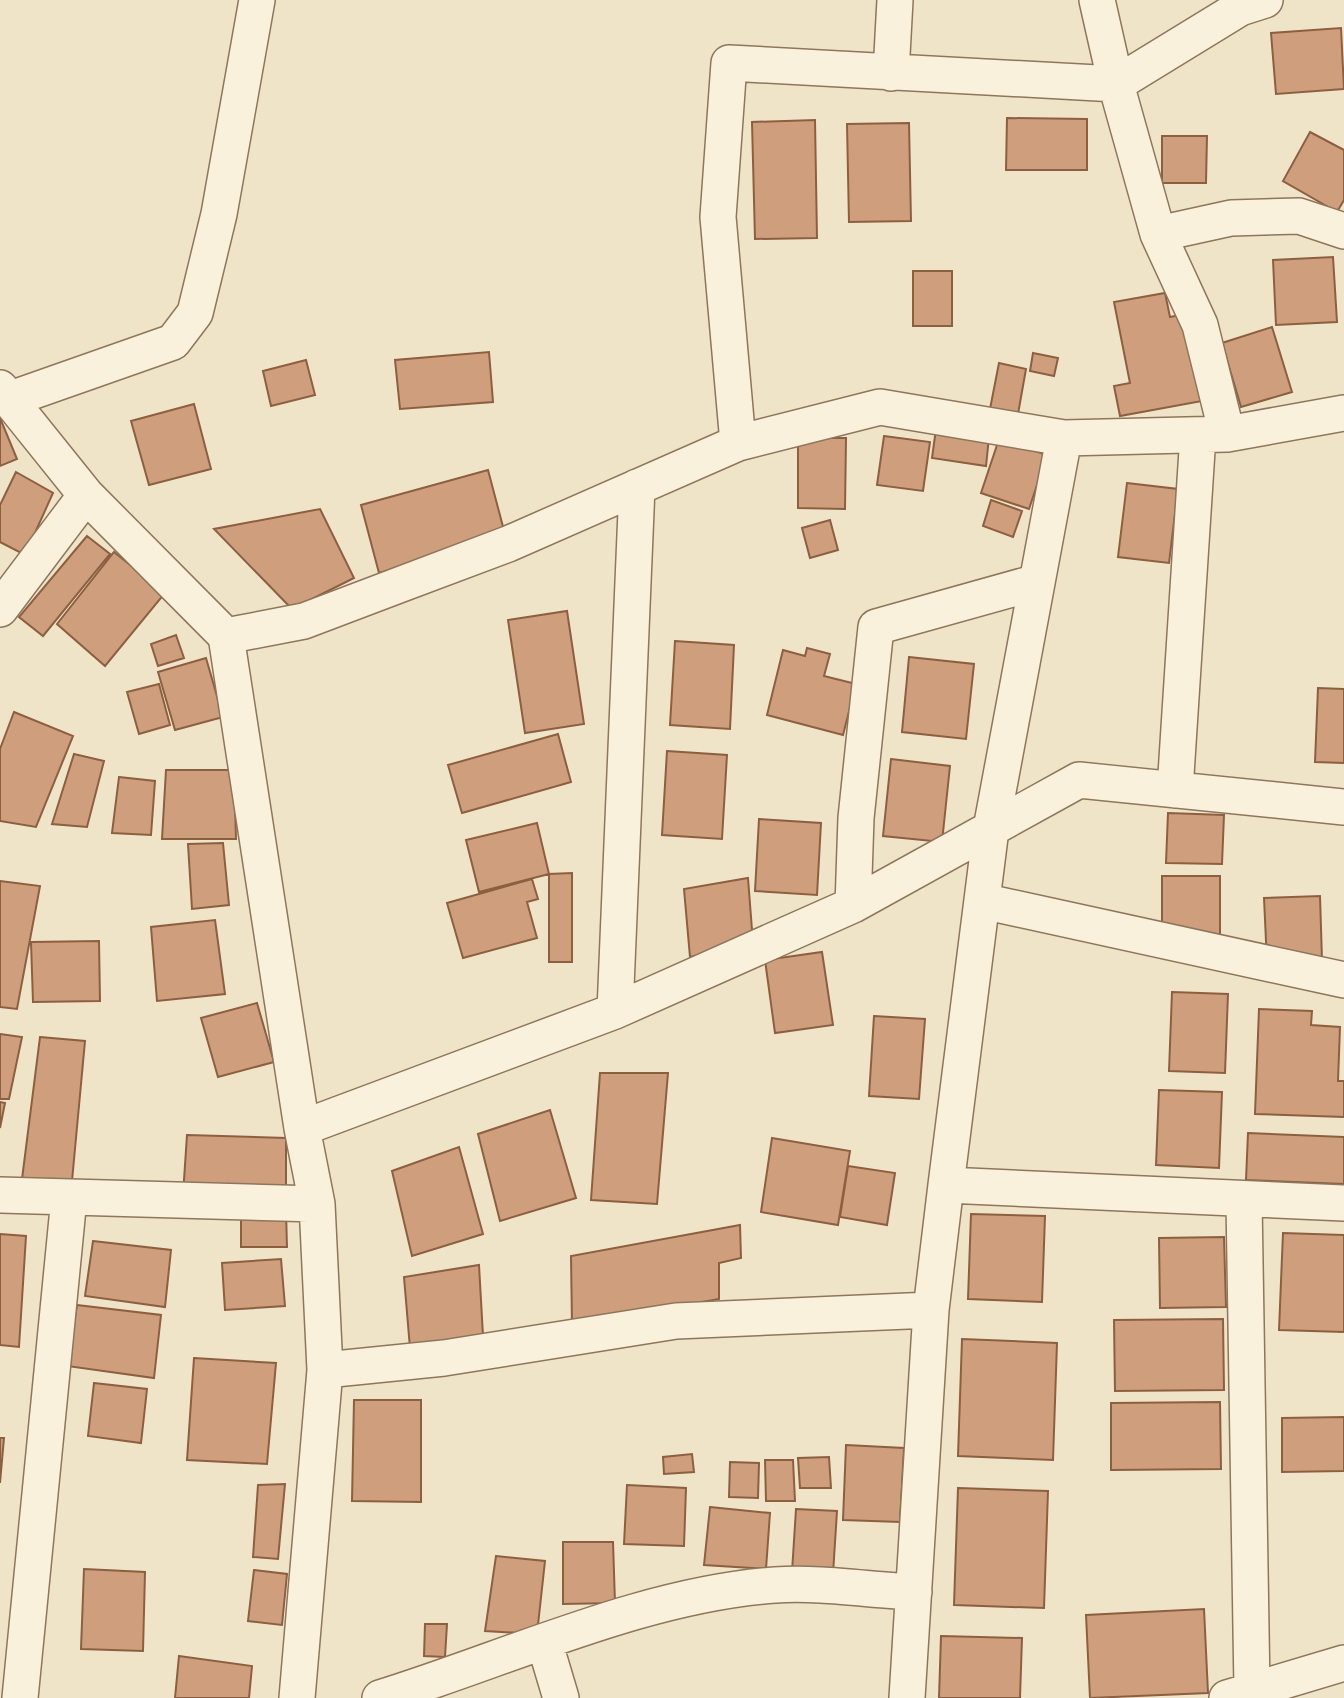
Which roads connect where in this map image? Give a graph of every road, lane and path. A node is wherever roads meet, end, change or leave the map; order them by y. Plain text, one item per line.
1 (257, 0) edge
2 (895, 0) edge
3 (1097, 0) edge
4 (1265, 0) edge
5 (891, 74) junction
6 (1116, 84) junction
7 (1344, 231) edge
8 (1158, 234) junction
9 (4, 394) edge
10 (1344, 413) edge
11 (1213, 434) junction
12 (1064, 438) junction
13 (738, 443) junction
14 (637, 487) junction
15 (86, 495) junction
16 (1037, 582) junction
17 (0, 609) edge
18 (226, 636) junction
19 (1175, 790) junction
20 (1344, 807) edge
21 (991, 829) junction
22 (982, 901) junction
23 (853, 905) junction
24 (1344, 980) edge
25 (615, 1011) junction
26 (302, 1128) junction
27 (946, 1185) junction
28 (0, 1195) edge
29 (69, 1198) junction
30 (1244, 1201) junction
31 (1344, 1203) edge
32 (317, 1204) junction
33 (931, 1310) junction
34 (325, 1370) junction
35 (914, 1592) junction
36 (544, 1641) junction
37 (1344, 1663) edge
38 (1239, 1694) edge
39 (20, 1698) edge
40 (297, 1698) edge
41 (380, 1698) edge
42 (561, 1698) edge
43 (907, 1698) edge

1 - 9 street
2 - 5 street
3 - 6 street
4 - 6 street
5 - 6 street
5 - 13 street
6 - 8 street
7 - 8 street
8 - 11 street
9 - 15 street
10 - 11 street
11 - 12 street
11 - 19 street
12 - 13 street
12 - 16 street
13 - 14 street
14 - 18 street
14 - 25 street
15 - 17 street
15 - 18 street
16 - 21 street
16 - 23 street
18 - 26 street
19 - 20 street
19 - 21 street
21 - 22 street
21 - 23 street
22 - 24 street
22 - 27 street
23 - 25 street
25 - 26 street
26 - 32 street
27 - 30 street
27 - 33 street
28 - 29 street
29 - 32 street
29 - 39 street
30 - 31 street
30 - 38 street
32 - 34 street
33 - 34 street
33 - 35 street
34 - 40 street
35 - 36 street
35 - 43 street
36 - 41 street
36 - 42 street
37 - 38 street

